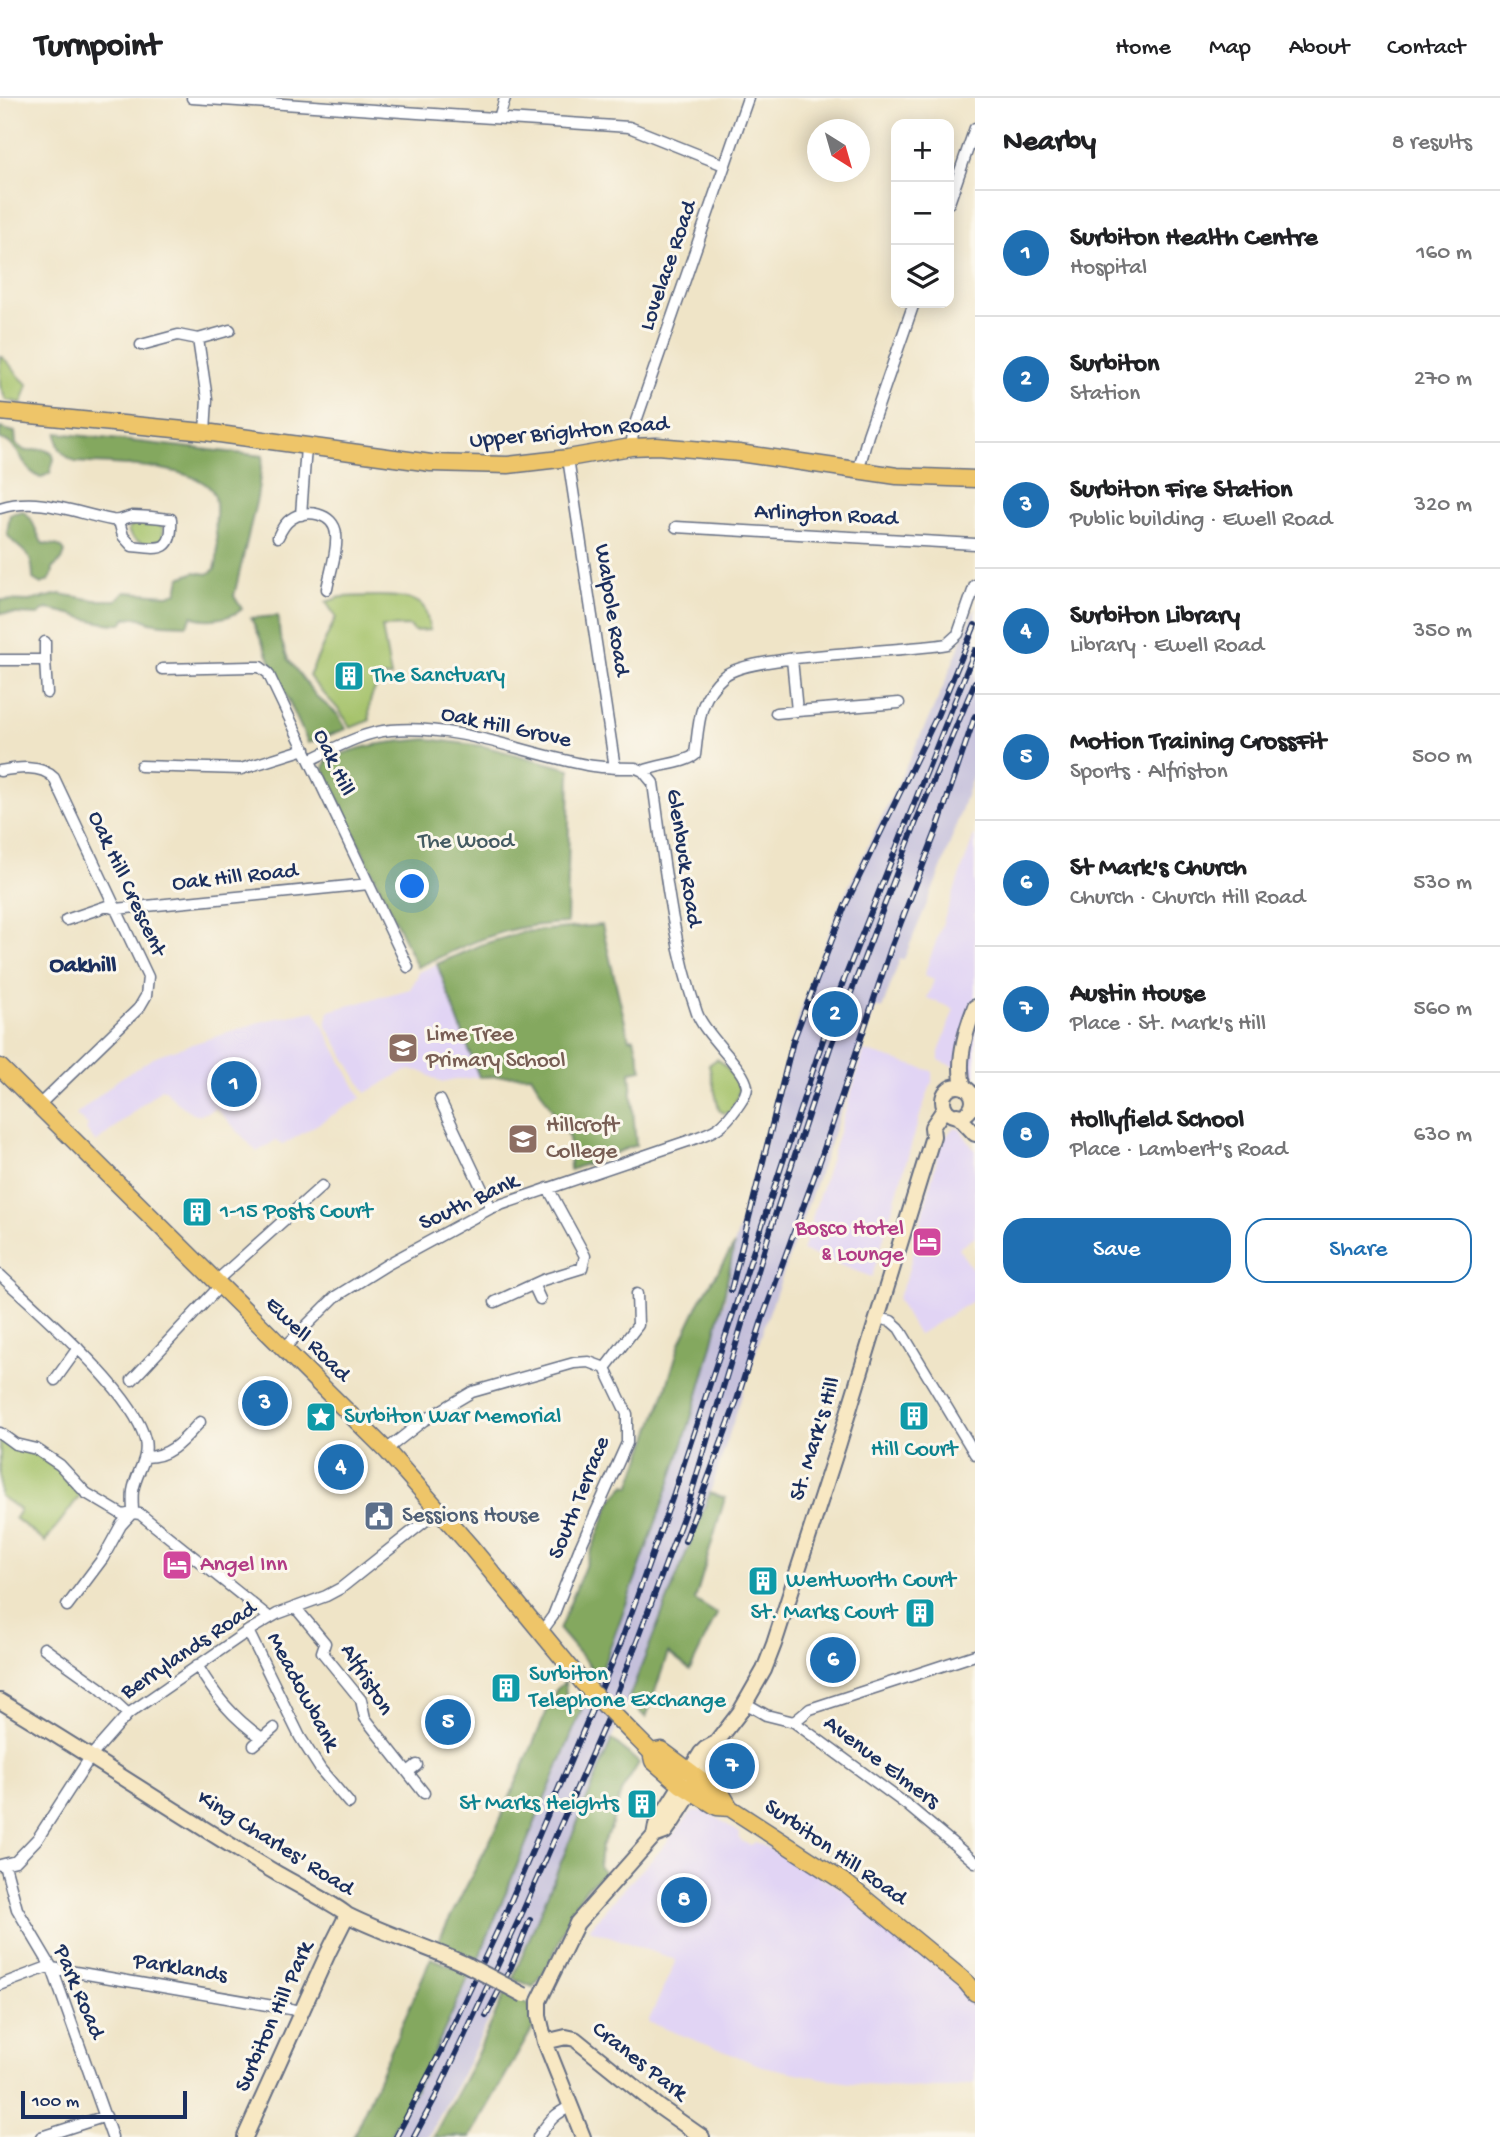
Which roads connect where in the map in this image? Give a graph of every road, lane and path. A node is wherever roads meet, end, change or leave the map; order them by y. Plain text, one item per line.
1 (192, 98) edge
2 (505, 98) edge
3 (748, 98) edge
4 (499, 118) junction
5 (975, 128) edge
6 (724, 165) junction
7 (954, 189) edge
8 (912, 308) edge
9 (230, 330) dead end
10 (198, 339) junction
11 (141, 345) dead end
12 (0, 412) edge
13 (205, 432) junction
14 (306, 447) junction
15 (631, 447) junction
16 (568, 458) junction
17 (858, 472) junction
18 (975, 479) edge
19 (0, 508) edge
20 (301, 515) junction
21 (119, 521) junction
22 (676, 527) dead end
23 (278, 537) dead end
24 (975, 544) edge
25 (975, 585) edge
26 (327, 589) dead end
27 (44, 642) dead end
28 (792, 659) junction
29 (0, 660) edge
30 (45, 660) junction
31 (162, 669) dead end
32 (47, 692) dead end
33 (899, 703) dead end
34 (797, 711) junction
35 (776, 713) dead end
36 (305, 749) junction
37 (310, 760) junction
38 (141, 766) dead end
39 (615, 768) junction
40 (0, 771) edge
41 (643, 771) junction
42 (369, 884) junction
43 (116, 909) junction
44 (66, 920) dead end
45 (408, 967) dead end
46 (975, 1007) edge
47 (0, 1067) edge
48 (744, 1079) joint
49 (440, 1100) dead end
50 (964, 1102) edge
51 (39, 1105) junction
52 (975, 1134) edge
53 (322, 1186) dead end
54 (548, 1188) junction
55 (491, 1208) junction
56 (0, 1275) edge
57 (218, 1284) junction
58 (534, 1286) junction
59 (637, 1294) dead end
60 (540, 1299) dead end
61 (495, 1302) dead end
62 (877, 1318) junction
63 (78, 1348) junction
64 (283, 1349) junction
65 (605, 1368) junction
66 (54, 1380) dead end
67 (132, 1380) dead end
68 (200, 1422) dead end
69 (0, 1433) edge
70 (386, 1450) junction
71 (975, 1454) edge
72 (146, 1457) junction
73 (439, 1510) junction
74 (133, 1513) junction
75 (67, 1606) dead end
76 (295, 1607) junction
77 (270, 1618) junction
78 (248, 1631) junction
79 (542, 1631) junction
80 (44, 1648) dead end
81 (975, 1655) edge
82 (197, 1665) junction
83 (0, 1701) edge
84 (745, 1703) junction
85 (128, 1714) junction
86 (794, 1722) junction
87 (274, 1728) dead end
88 (91, 1756) junction
89 (417, 1765) dead end
90 (408, 1772) junction
91 (691, 1782) junction
92 (424, 1793) dead end
93 (349, 1803) dead end
94 (974, 1843) edge
95 (966, 1852) junction
96 (975, 1862) edge
97 (2, 1865) edge
98 (347, 1915) junction
99 (52, 1968) junction
100 (0, 1985) edge
101 (975, 1993) edge
102 (539, 2001) junction
103 (302, 2011) junction
104 (545, 2042) junction
105 (571, 2107) junction
106 (106, 2116) junction
107 (41, 2137) edge
108 (112, 2137) edge
109 (245, 2137) edge
110 (538, 2137) edge
111 (583, 2137) edge
112 (702, 2137) edge

1 - 4 street
2 - 4 street
3 - 6 street, Lovelace Road
4 - 6 street
5 - 7 street
6 - 15 street, Lovelace Road
8 - 17 street
9 - 10 street
10 - 11 street
10 - 13 street
12 - 13 main road, Upper Brighton Road
13 - 14 main road, Upper Brighton Road
14 - 16 main road, Upper Brighton Road
14 - 20 street
15 - 16 main road, Upper Brighton Road
15 - 17 main road, Upper Brighton Road
16 - 39 street, Walpole Road
17 - 18 main road, Upper Brighton Road
19 - 21 street
20 - 23 street
20 - 26 street
21 - 21 street
22 - 24 street, Arlington Road
25 - 28 street, Glenbuck Road
27 - 30 street
28 - 34 street
28 - 41 street, Glenbuck Road
29 - 30 street
30 - 32 street
31 - 36 street, Oak Hill
33 - 34 street
34 - 35 street
36 - 37 street, Oak Hill
36 - 38 street
37 - 39 street, Oak Hill Grove
37 - 42 street, Oak Hill
39 - 41 street, Oak Hill Grove
40 - 43 street, Oak Hill Crescent
41 - 48 street, Glenbuck Road
42 - 43 street, Oak Hill Road
42 - 45 street, Oak Hill
43 - 44 street, Oak Hill Road
43 - 51 street, Oak Hill Crescent
46 - 50 street, St. Mark's Hill
47 - 51 main road, Ewell Road
48 - 54 street, South Bank
49 - 55 street
50 - 52 street
50 - 62 street, St. Mark's Hill
51 - 57 main road, Ewell Road
53 - 57 street
54 - 55 street, South Bank
54 - 58 street
55 - 64 street, South Bank
56 - 63 street
57 - 64 main road, Ewell Road
57 - 67 street
58 - 60 street
58 - 61 street
59 - 65 street
62 - 71 street
62 - 84 street, St. Mark's Hill
63 - 66 street
63 - 72 street
64 - 70 main road, Ewell Road
65 - 70 street
65 - 79 street, South Terrace
68 - 72 street
69 - 74 street
70 - 73 main road, Ewell Road
72 - 74 street
73 - 76 street, Berrylands Road
73 - 79 main road, Ewell Road
74 - 75 street
74 - 77 street
76 - 77 street, Berrylands Road
76 - 90 street, Alfriston
77 - 78 street, Berrylands Road
78 - 82 street, Berrylands Road
78 - 93 street, Meadowbank
79 - 91 main road, Ewell Road, bridge
80 - 85 street
81 - 86 street
82 - 85 street, Berrylands Road
82 - 87 street
83 - 88 street, King Charles' Road
84 - 86 street
84 - 91 street, St. Mark's Hill
85 - 88 street, Berrylands Road
86 - 95 street, Avenue Elmers
88 - 97 street, Berrylands Road
88 - 98 street, King Charles' Road
89 - 90 street
90 - 92 street, Alfriston
91 - 101 main road, Surbiton Hill Road
91 - 102 street, St. Mark's Hill
94 - 95 street
95 - 96 street, Avenue Elmers
97 - 99 street, Park Road
98 - 102 street, King Charles' Road, bridge
98 - 103 street, Surbiton Hill Park
99 - 100 street
99 - 103 street, Parklands
99 - 106 street, Park Road
102 - 104 street
103 - 109 street, Surbiton Hill Park
104 - 105 street
104 - 112 street, Cranes Park
105 - 110 street
105 - 111 street
106 - 107 street
106 - 108 street, Park Road

